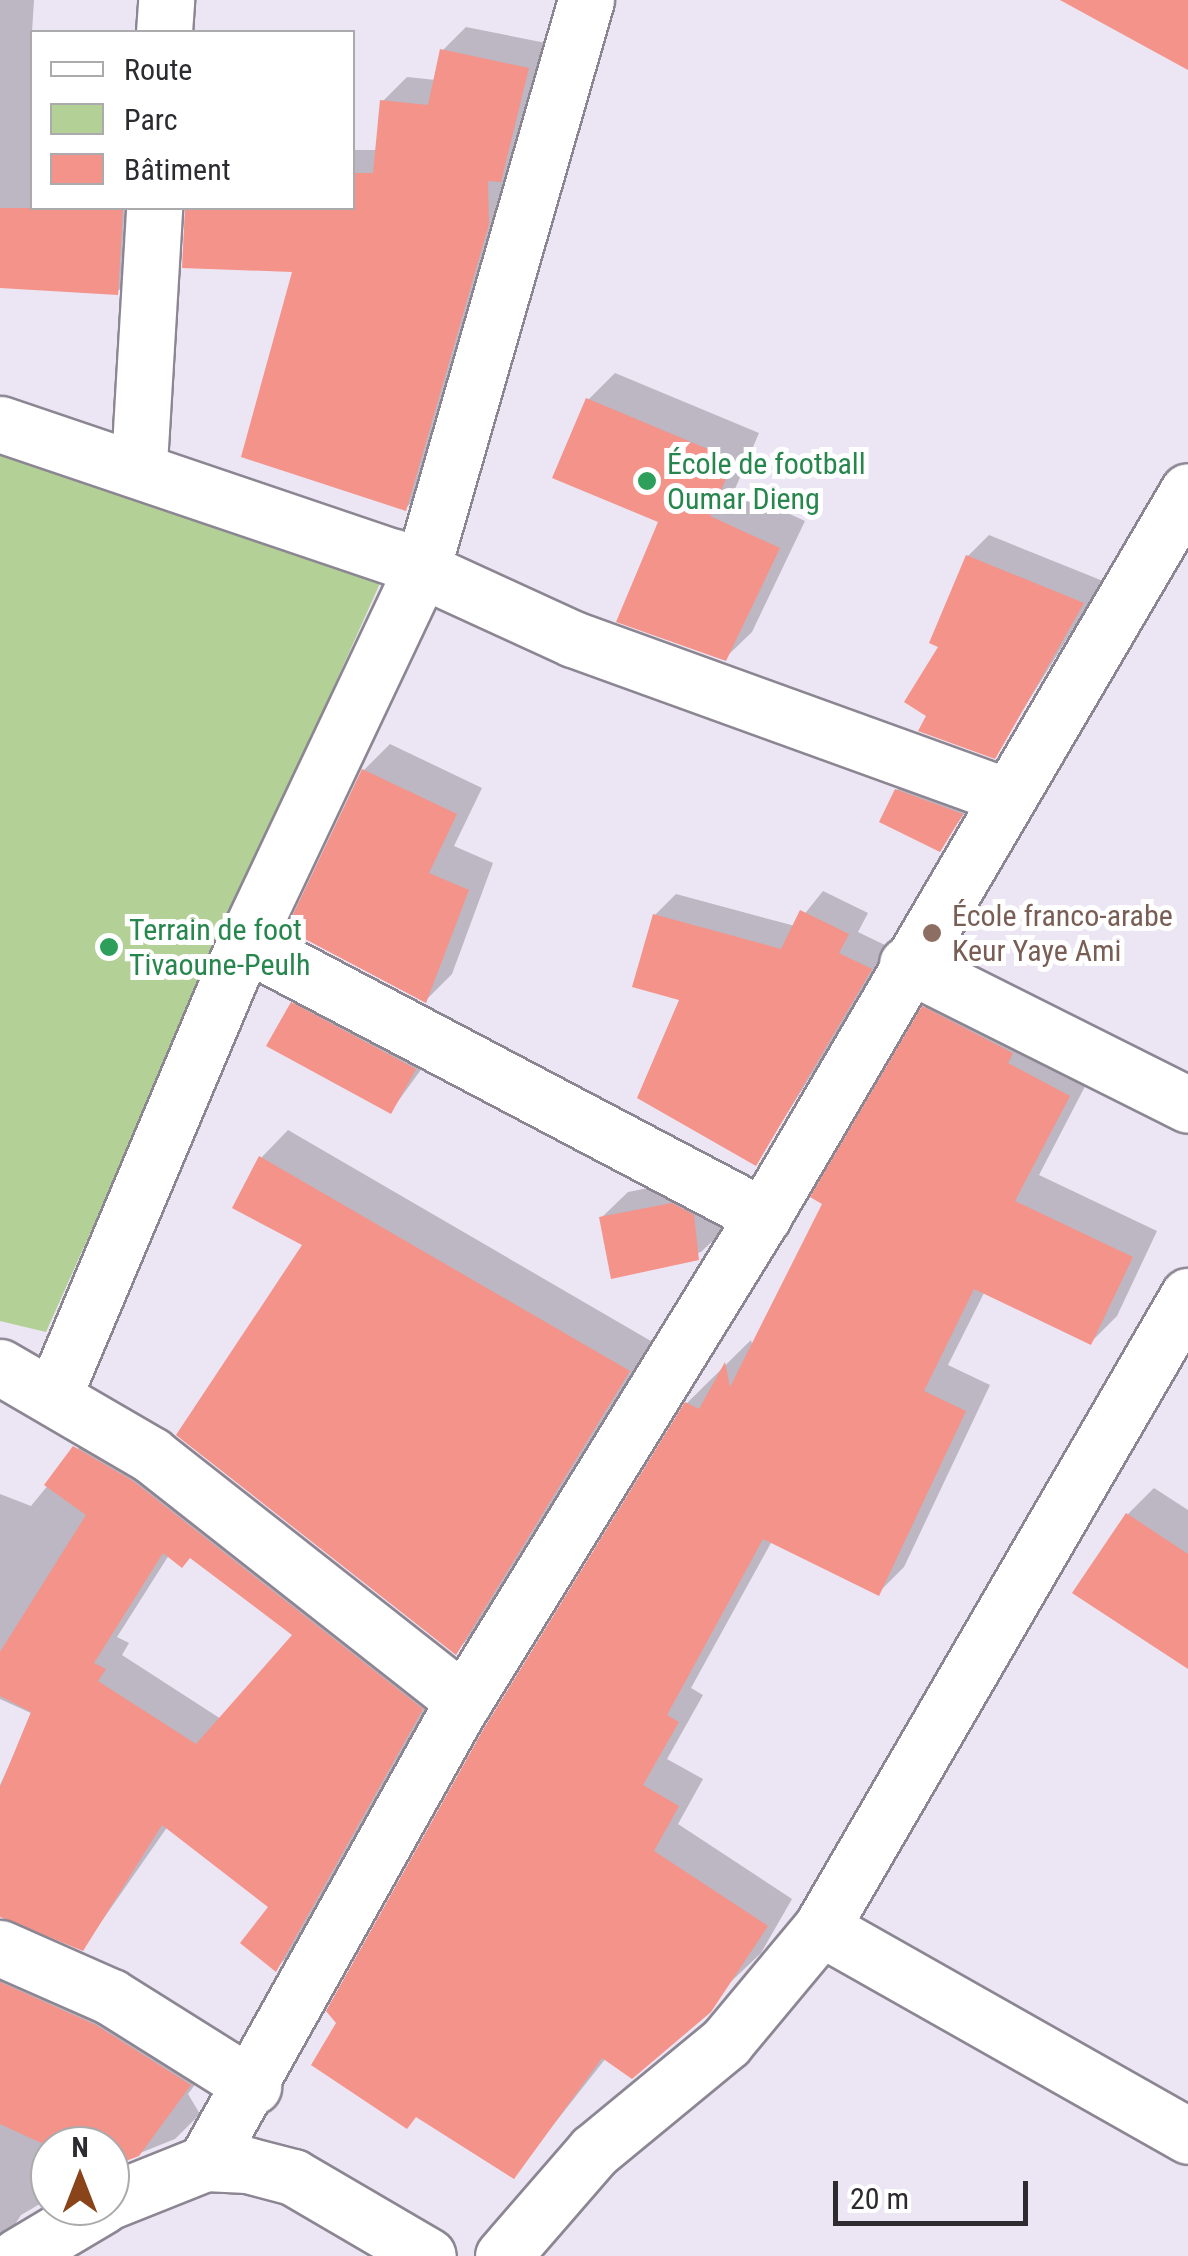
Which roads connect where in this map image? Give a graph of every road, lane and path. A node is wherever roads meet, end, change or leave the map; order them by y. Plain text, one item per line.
1 (166, 0) edge
2 (586, 0) edge
3 (164, 30) edge
4 (154, 210) edge
5 (0, 424) edge
6 (139, 464) junction
7 (1188, 491) edge
8 (422, 569) junction
9 (1003, 795) junction
10 (245, 943) junction
11 (907, 964) junction
12 (1188, 1106) edge
13 (763, 1216) junction
14 (1188, 1296) edge
15 (0, 1367) edge
16 (56, 1392) junction
17 (464, 1702) junction
18 (821, 1928) junction
19 (0, 1948) edge
20 (252, 2086) junction
21 (1188, 2136) edge
22 (206, 2163) junction
23 (130, 2193) edge
24 (68, 2226) edge
25 (18, 2256) edge
26 (428, 2256) edge
27 (503, 2256) edge

1 - 3 street
2 - 8 street
4 - 6 street
5 - 6 street
6 - 8 street
7 - 9 street
8 - 9 street
8 - 10 street
9 - 11 street
10 - 13 street
10 - 16 street
11 - 12 street
11 - 13 street
13 - 17 street
14 - 18 street
15 - 16 street
16 - 17 street
17 - 20 street
18 - 21 street
18 - 27 street
19 - 20 street
20 - 22 street
22 - 23 street
22 - 26 street
24 - 25 street

